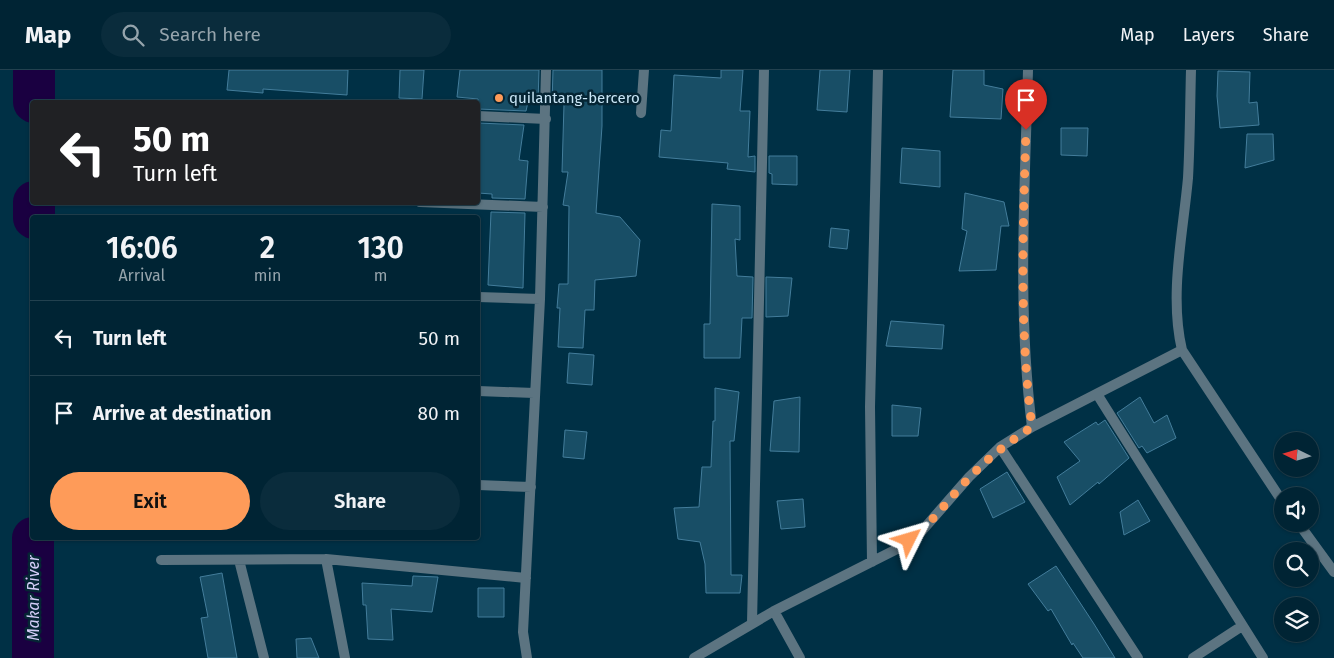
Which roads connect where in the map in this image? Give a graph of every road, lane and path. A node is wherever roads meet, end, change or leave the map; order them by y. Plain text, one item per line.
1 (546, 70) edge
2 (644, 70) edge
3 (764, 70) edge
4 (878, 70) edge
5 (1028, 70) edge
6 (1190, 70) edge
7 (641, 112) dead end
8 (480, 116) edge
9 (546, 119) junction
10 (480, 204) edge
11 (543, 207) junction
12 (480, 297) edge
13 (540, 299) junction
14 (1182, 350) junction
15 (480, 391) edge
16 (534, 393) junction
17 (1097, 394) junction
18 (1032, 427) junction
19 (1000, 447) junction
20 (480, 485) edge
21 (532, 487) junction
22 (1274, 489) edge
23 (1305, 532) edge
24 (326, 559) junction
25 (160, 560) dead end
26 (239, 560) junction
27 (872, 562) junction
28 (1334, 572) edge
29 (526, 578) junction
30 (774, 611) junction
31 (752, 623) junction
32 (1242, 626) junction
33 (264, 658) edge
34 (345, 658) edge
35 (527, 658) edge
36 (694, 658) edge
37 (800, 658) edge
38 (1138, 658) edge
39 (1193, 658) edge
40 (1263, 658) edge

1 - 9 street
2 - 7 street
3 - 31 street
4 - 27 street
5 - 18 street
6 - 14 street
8 - 9 street
9 - 11 street
10 - 11 street
11 - 13 street
12 - 13 street
13 - 16 street
14 - 17 street
14 - 22 street
15 - 16 street
16 - 21 street
17 - 18 street
17 - 32 street
18 - 19 street
19 - 27 street
19 - 38 street
20 - 21 street
21 - 29 street
23 - 28 street
24 - 26 street
24 - 29 street
24 - 34 street
25 - 26 street
26 - 33 street
27 - 30 street
29 - 35 street
30 - 31 street
30 - 37 street
31 - 36 street
32 - 39 street
32 - 40 street

